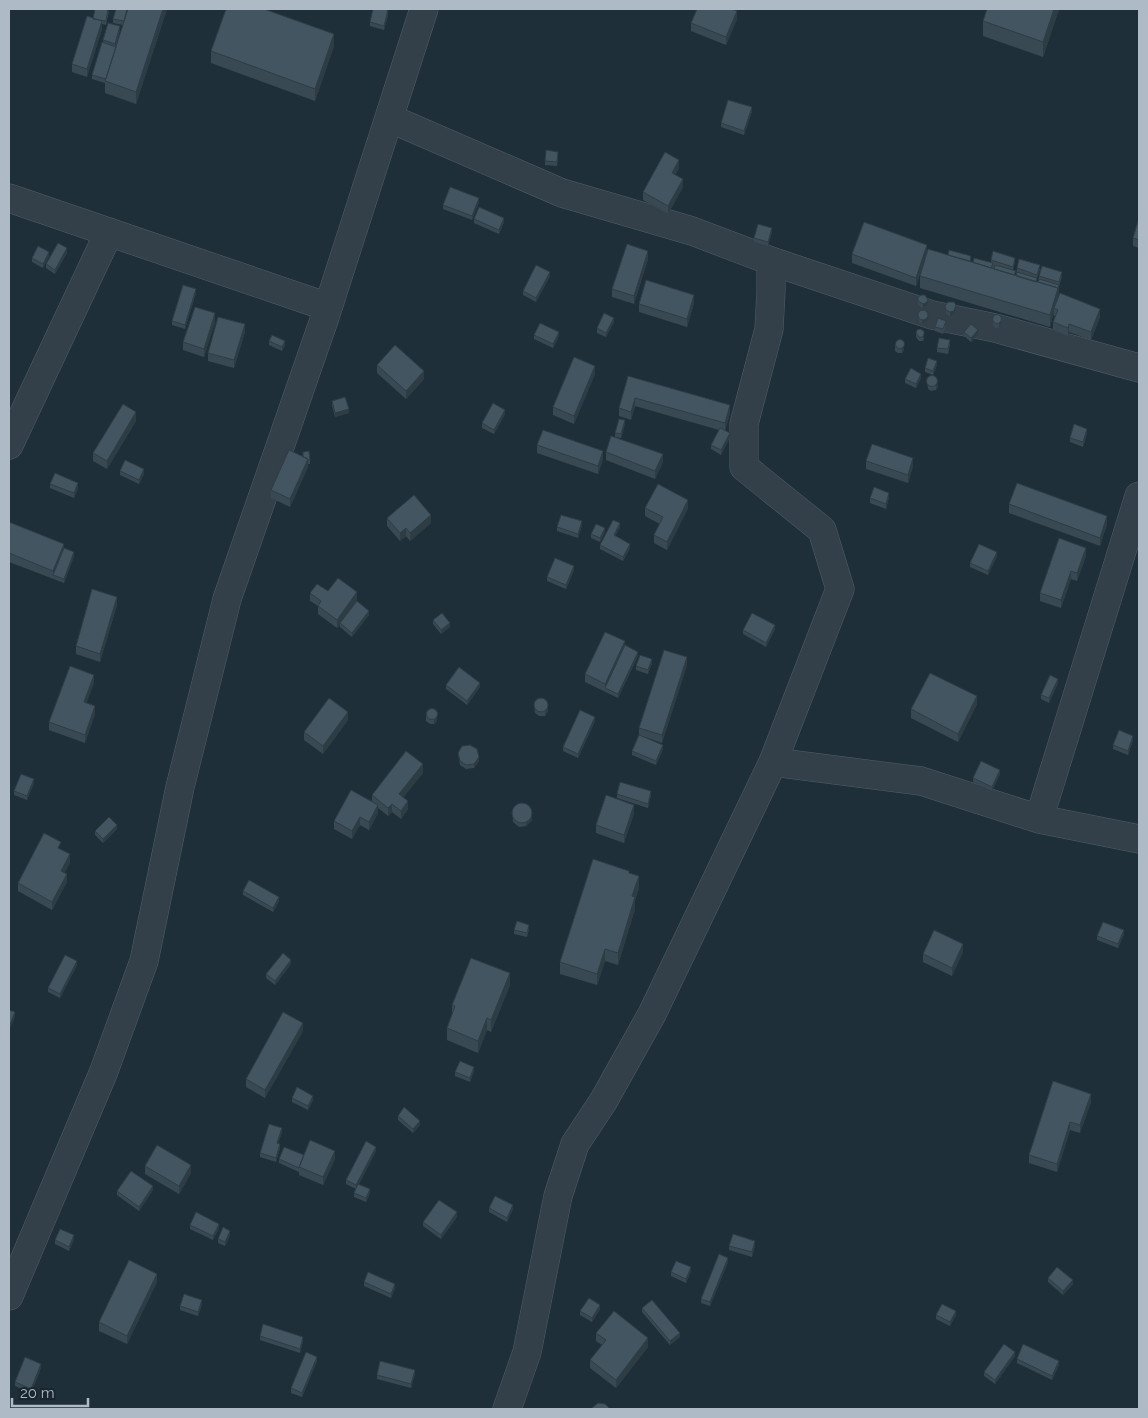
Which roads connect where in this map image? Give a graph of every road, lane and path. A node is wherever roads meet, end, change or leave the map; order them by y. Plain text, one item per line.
1 (424, 9) edge
2 (389, 118) junction
3 (9, 198) edge
4 (109, 232) junction
5 (771, 261) junction
6 (328, 306) junction
7 (1139, 368) edge
8 (9, 445) edge
9 (1139, 496) edge
10 (773, 762) junction
11 (1039, 819) junction
12 (1139, 840) edge
13 (9, 1296) edge
14 (507, 1409) edge

1 - 2 street
2 - 5 street
2 - 6 street
3 - 4 street
4 - 6 street
4 - 8 street
5 - 7 street
5 - 10 street
6 - 13 street
9 - 11 street
10 - 11 street
10 - 14 street
11 - 12 street

